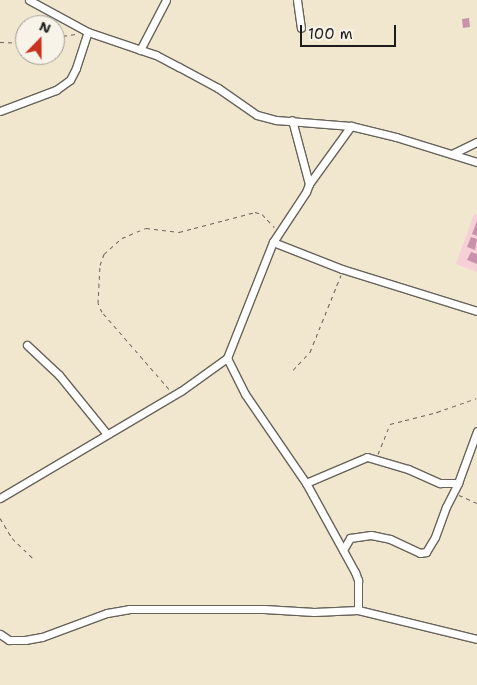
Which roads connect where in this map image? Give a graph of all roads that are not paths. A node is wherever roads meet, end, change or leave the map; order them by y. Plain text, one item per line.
1 (29, 0) edge
2 (166, 0) edge
3 (297, 0) edge
4 (301, 28) dead end
5 (85, 31) junction
6 (140, 50) junction
7 (0, 112) edge
8 (292, 120) junction
9 (351, 126) junction
10 (477, 142) edge
11 (452, 154) junction
12 (477, 162) edge
13 (309, 184) junction
14 (273, 242) junction
15 (477, 311) edge
16 (27, 345) dead end
17 (227, 358) junction
18 (477, 431) edge
19 (107, 434) junction
20 (458, 483) junction
21 (306, 484) junction
22 (0, 498) edge
23 (343, 550) junction
24 (358, 610) junction
25 (0, 634) edge
26 (477, 640) edge

1 - 5 street
2 - 6 street
3 - 4 street
5 - 6 street
5 - 7 street
6 - 8 street
8 - 9 street
8 - 13 street
9 - 11 street
9 - 13 street
10 - 11 street
11 - 12 street
13 - 14 street
14 - 15 street
14 - 17 street
16 - 19 street
17 - 19 street
17 - 21 street
18 - 20 street
19 - 22 street
20 - 21 street
20 - 23 street
21 - 23 street
23 - 24 street
24 - 25 street
24 - 26 street

